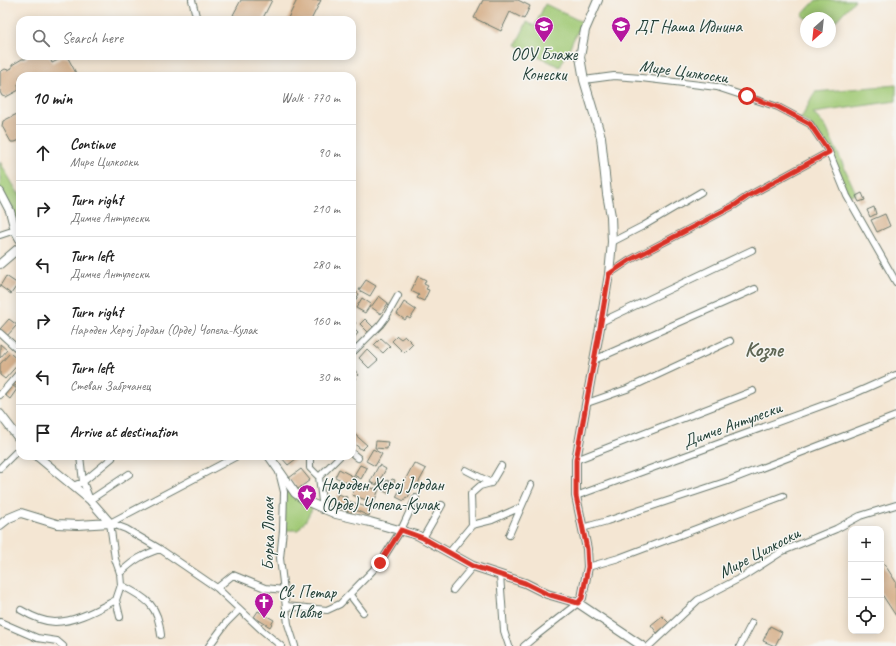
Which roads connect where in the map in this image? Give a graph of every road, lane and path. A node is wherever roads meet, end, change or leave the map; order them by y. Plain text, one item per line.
1 (192, 0) edge
2 (598, 0) edge
3 (196, 16) edge
4 (584, 80) junction
5 (829, 152) junction
6 (0, 192) edge
7 (701, 192) dead end
8 (15, 230) joint
9 (0, 235) edge
10 (612, 242) junction
11 (16, 250) edge
12 (752, 250) dead end
13 (0, 264) edge
14 (609, 274) junction
15 (896, 282) edge
16 (755, 289) dead end
17 (398, 296) dead end
18 (601, 322) junction
19 (0, 333) edge
20 (730, 340) dead end
21 (16, 347) edge
22 (356, 349) edge
23 (594, 360) junction
24 (896, 375) edge
25 (16, 377) edge
26 (753, 391) dead end
27 (0, 395) edge
28 (587, 403) junction
29 (0, 414) edge
30 (896, 416) edge
31 (16, 435) edge
32 (16, 452) edge
33 (42, 460) edge
34 (80, 460) edge
35 (110, 460) edge
36 (229, 460) edge
37 (272, 460) edge
38 (310, 460) edge
39 (336, 460) edge
40 (576, 460) junction
41 (501, 466) dead end
42 (0, 468) edge
43 (278, 469) junction
44 (466, 470) dead end
45 (129, 474) dead end
46 (319, 477) junction
47 (83, 482) junction
48 (491, 483) junction
49 (531, 485) dead end
50 (73, 486) junction
51 (576, 496) junction
52 (783, 496) dead end
53 (416, 498) dead end
54 (90, 500) junction
55 (442, 505) dead end
56 (896, 505) edge
57 (521, 507) junction
58 (323, 510) junction
59 (110, 523) junction
60 (0, 525) edge
61 (472, 525) junction
62 (582, 528) junction
63 (401, 530) junction
64 (509, 535) dead end
65 (423, 538) junction
66 (160, 549) junction
67 (449, 553) junction
68 (473, 566) junction
69 (588, 567) junction
70 (120, 573) junction
71 (500, 575) junction
72 (121, 585) junction
73 (217, 588) junction
74 (284, 590) junction
75 (453, 590) dead end
76 (350, 595) junction
77 (116, 600) junction
78 (578, 603) junction
79 (286, 606) junction
80 (20, 610) dead end
81 (239, 610) junction
82 (363, 612) dead end
83 (120, 617) dead end
84 (0, 622) edge
85 (752, 623) dead end
86 (161, 635) dead end
87 (64, 646) edge
88 (209, 646) edge
89 (282, 646) edge
90 (296, 646) edge
91 (509, 646) edge
92 (524, 646) edge
93 (642, 646) edge
94 (649, 646) edge
95 (740, 646) edge

1 - 3 street
2 - 4 street
4 - 5 street, Мире Цилкоски
4 - 10 street
5 - 14 street
5 - 15 street, Мире Цилкоски
6 - 8 street
7 - 10 street
8 - 9 street
10 - 14 street
11 - 13 street
12 - 18 street
14 - 18 street
16 - 23 street
17 - 22 street
18 - 23 street
19 - 21 street
20 - 28 street
23 - 28 street
24 - 51 street, Димче Антулески
25 - 27 street
26 - 40 street, Димче Антулески
28 - 40 street
29 - 31 street
30 - 62 street
32 - 42 street
33 - 50 street
34 - 47 street
35 - 47 street
36 - 59 street
37 - 43 street
38 - 46 street
39 - 46 street
40 - 51 street
41 - 48 street
43 - 58 street
43 - 74 street, Борка Лопач
44 - 48 street
45 - 54 street
46 - 58 street
47 - 50 street
47 - 54 street
48 - 61 street
49 - 57 street
50 - 54 street
51 - 62 street
52 - 69 street
53 - 63 street
54 - 59 street
55 - 65 street
56 - 94 street, Мире Цилкоски
57 - 61 street
57 - 64 street
58 - 63 street
59 - 60 street
59 - 66 street
59 - 70 street
61 - 67 street
62 - 69 street
63 - 65 street
63 - 76 street
65 - 67 street
66 - 70 street
66 - 73 street
67 - 68 street
68 - 71 street
68 - 75 street
69 - 78 street
70 - 72 street
71 - 78 street
71 - 91 street
72 - 77 street
72 - 86 street
73 - 74 street
73 - 81 street
74 - 79 street, Борка Лопач
76 - 79 street
76 - 82 street
77 - 80 street
77 - 83 street
78 - 92 street
78 - 93 street
79 - 90 street, Борка Лопач
81 - 88 street
81 - 89 street
84 - 87 street
85 - 95 street

